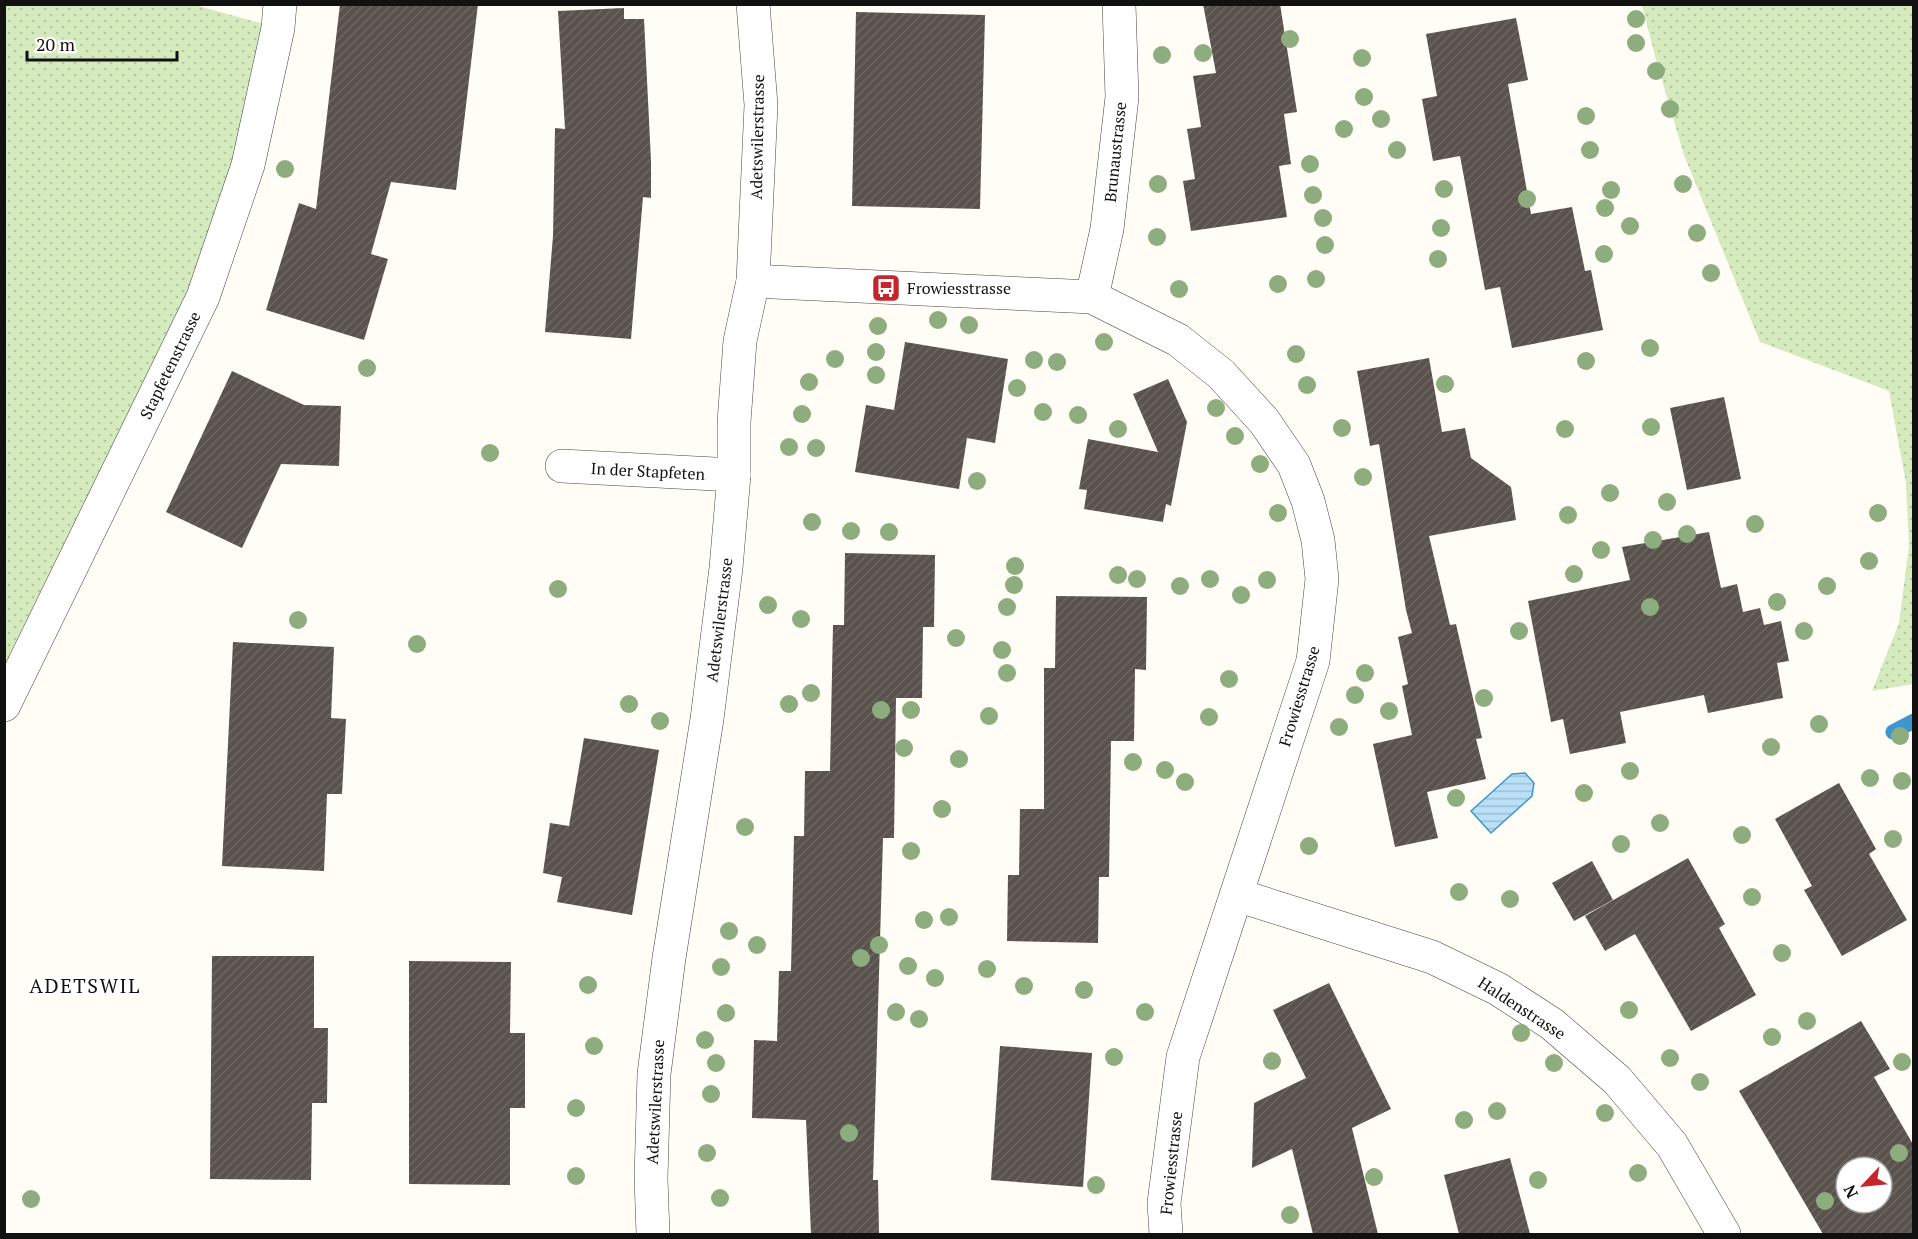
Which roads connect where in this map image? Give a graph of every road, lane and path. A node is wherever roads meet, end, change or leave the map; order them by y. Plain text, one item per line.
1 (280, 4) edge
2 (753, 4) edge
3 (1119, 4) edge
4 (753, 281) junction
5 (1092, 297) junction
6 (562, 466) dead end
7 (734, 475) junction
8 (4, 705) edge
9 (1237, 895) junction
10 (653, 1234) edge
11 (1166, 1234) edge
12 (1724, 1234) edge

1 - 8 street, Stapfetenstrasse
2 - 4 street, Adetswilerstrasse
3 - 5 street, Brunaustrasse
4 - 5 street, Frowiesstrasse
4 - 7 street, Adetswilerstrasse
5 - 9 street, Frowiesstrasse
6 - 7 street, In der Stapfeten
7 - 10 street, Adetswilerstrasse
9 - 11 street, Frowiesstrasse
9 - 12 street, Haldenstrasse

